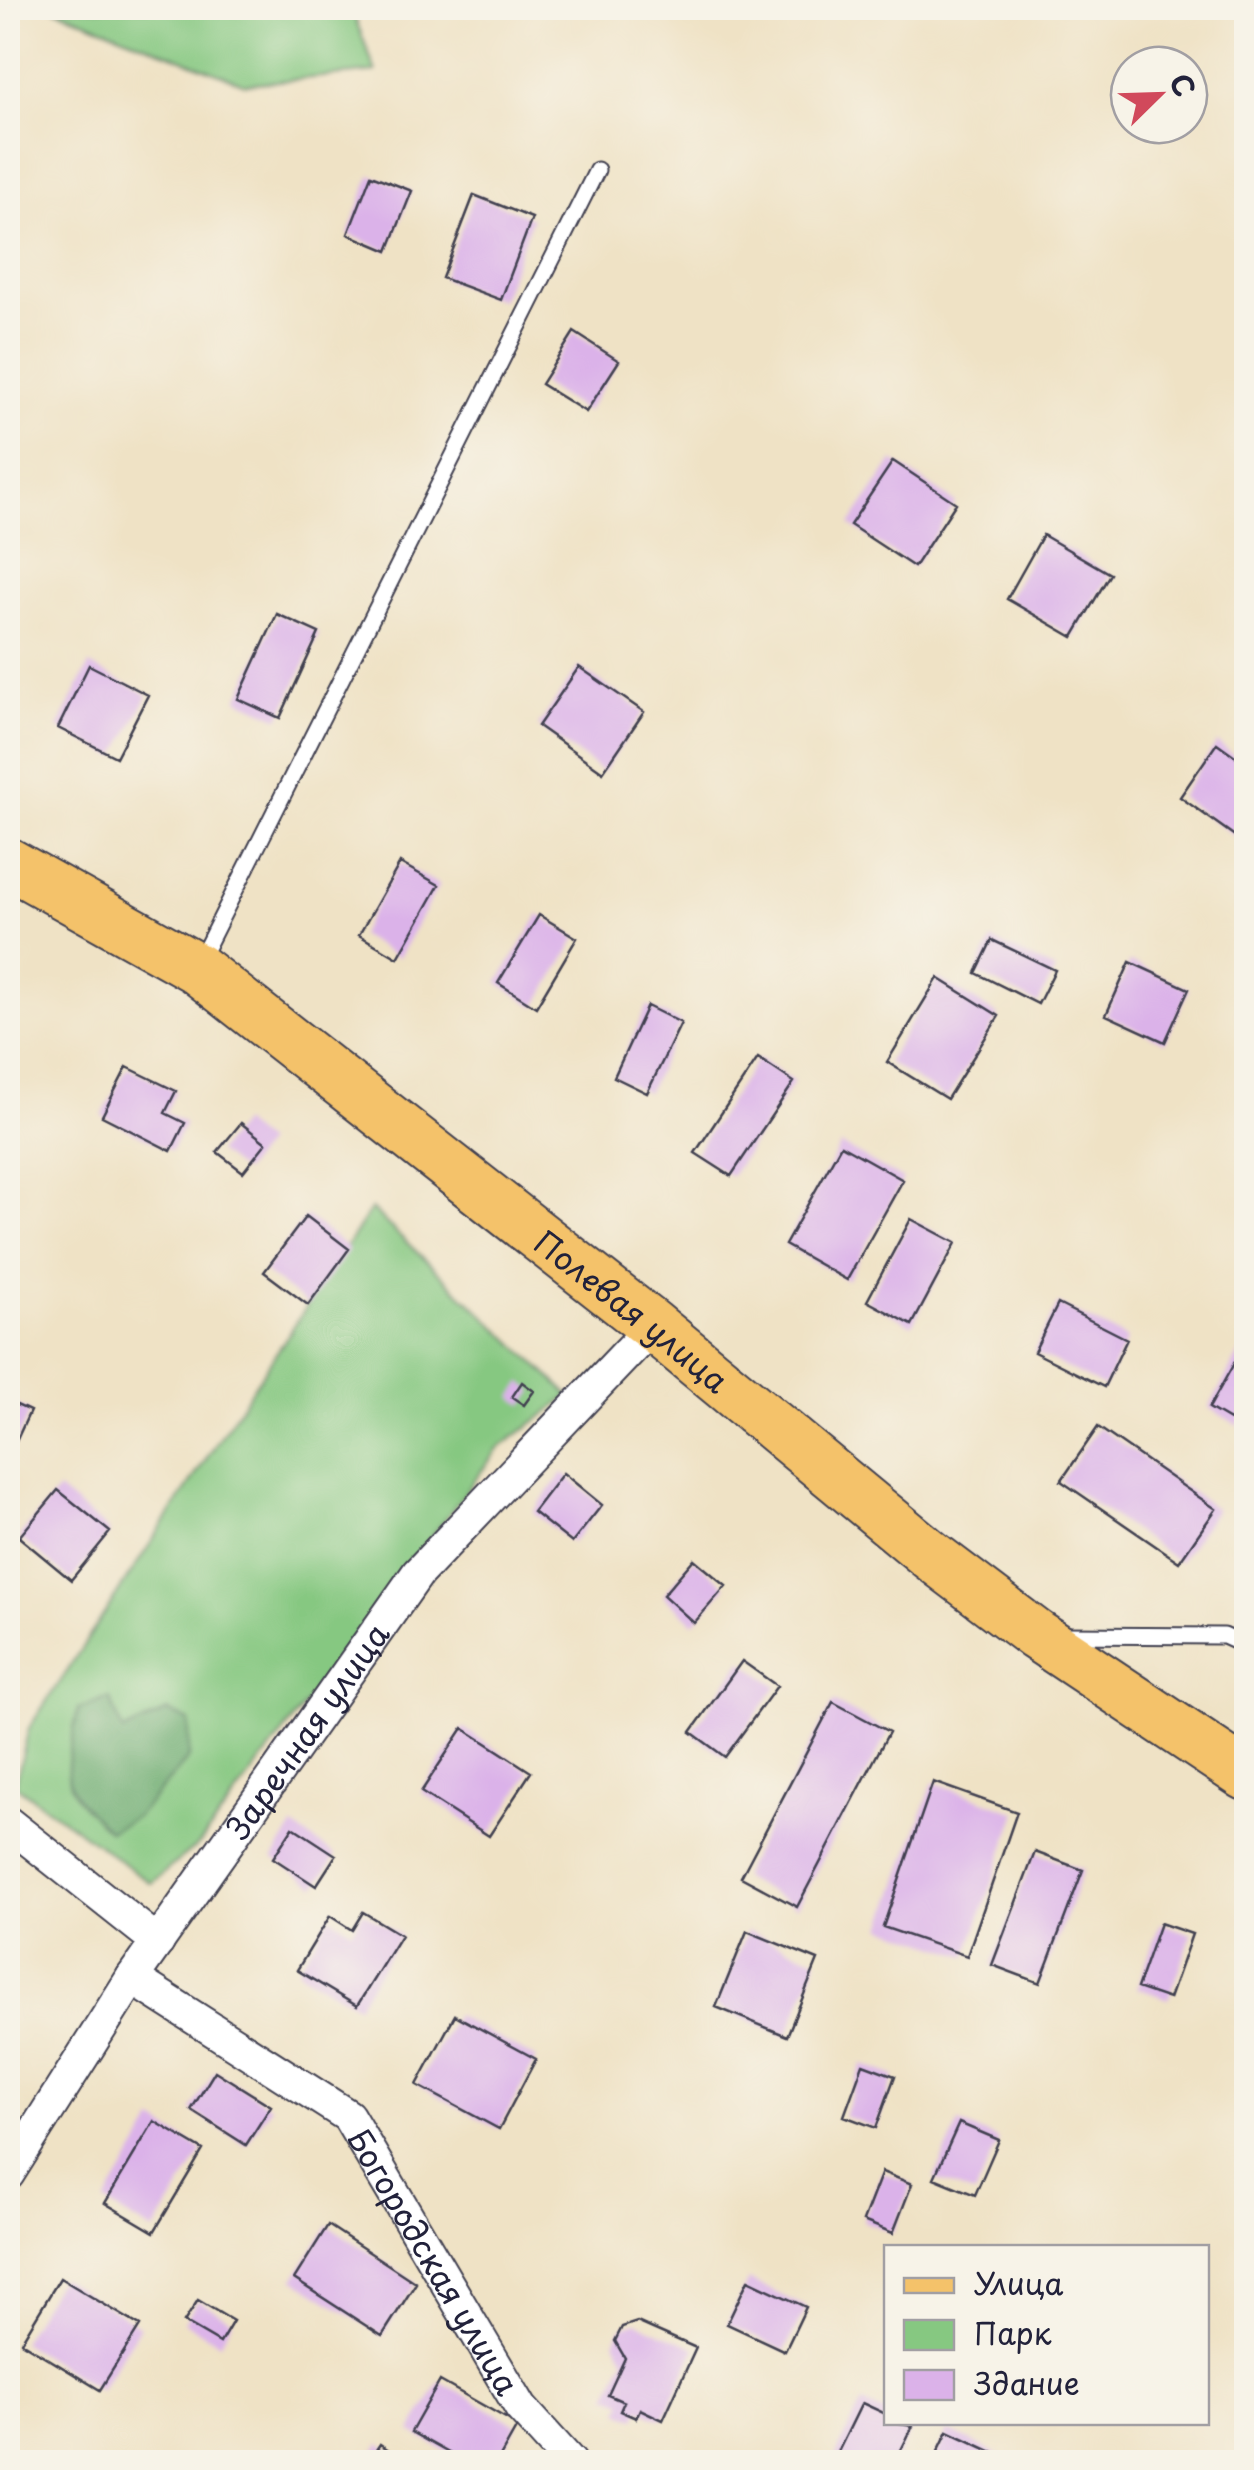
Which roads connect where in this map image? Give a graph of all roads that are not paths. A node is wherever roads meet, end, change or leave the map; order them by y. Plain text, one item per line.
1 (596, 170) dead end
2 (8, 862) edge
3 (196, 968) junction
4 (653, 1326) junction
5 (1036, 1635) junction
6 (1246, 1646) edge
7 (1246, 1775) edge
8 (8, 1823) edge
9 (158, 1942) junction
10 (132, 1978) junction
11 (8, 2174) edge
12 (570, 2462) edge

1 - 3 lane
2 - 3 main road, Полевая улица
3 - 4 main road, Полевая улица
4 - 5 main road, Полевая улица
4 - 9 street, Заречная улица
5 - 6 lane
5 - 7 main road, Полевая улица
8 - 9 street
9 - 10 street, Заречная улица
10 - 11 street, Заречная улица
10 - 12 street, Богородская улица

